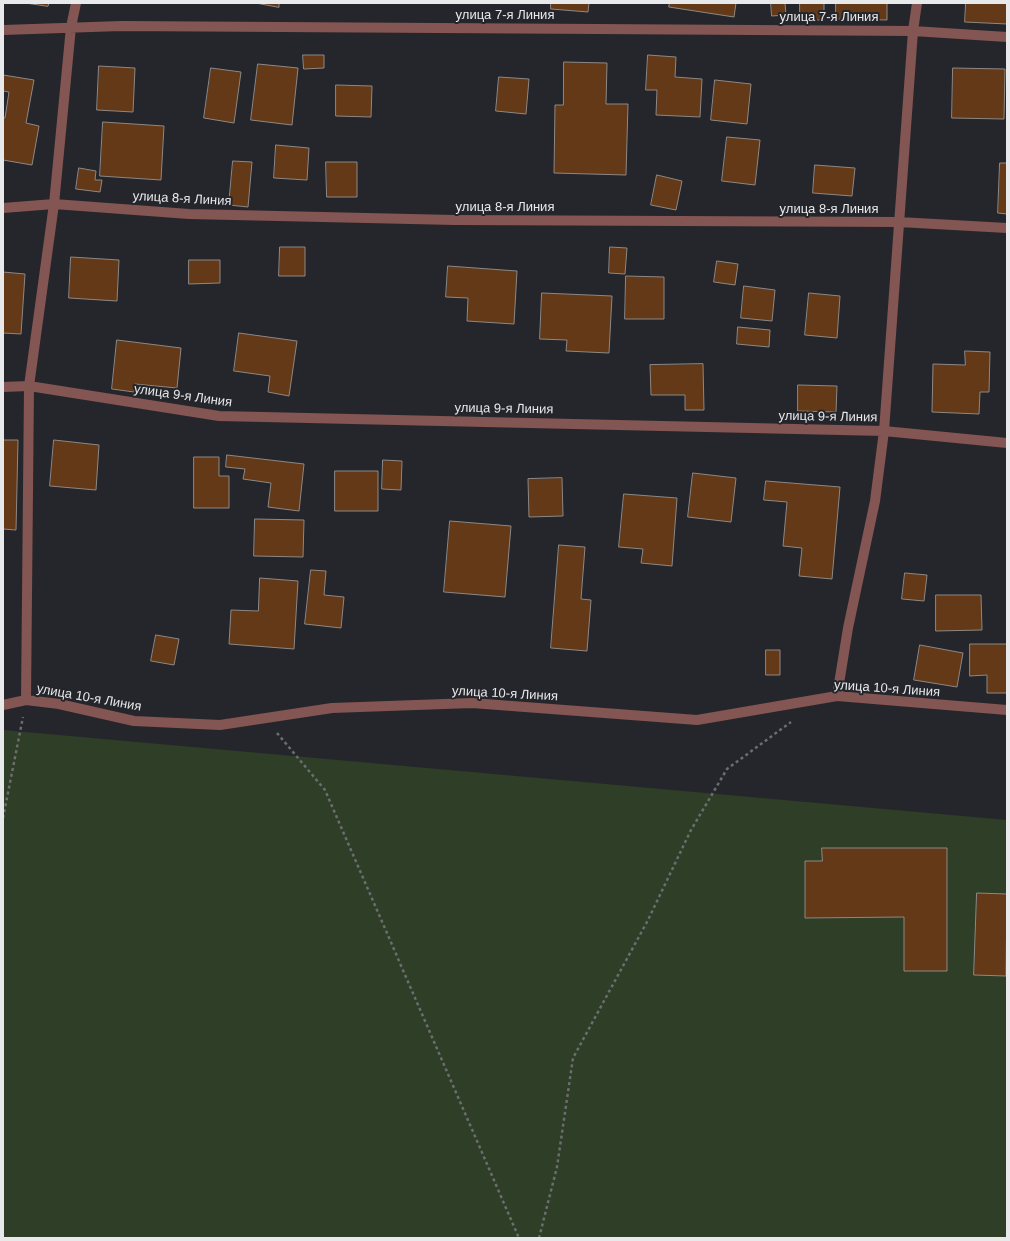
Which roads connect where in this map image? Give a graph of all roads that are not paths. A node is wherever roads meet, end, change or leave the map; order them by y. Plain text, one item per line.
1 (76, 3) edge
2 (917, 3) edge
3 (71, 27) junction
4 (3, 30) edge
5 (913, 31) junction
6 (1007, 37) edge
7 (54, 204) junction
8 (3, 208) edge
9 (899, 222) junction
10 (1007, 228) edge
11 (29, 386) junction
12 (3, 387) edge
13 (884, 431) junction
14 (1007, 443) edge
15 (837, 696) junction
16 (26, 700) junction
17 (3, 705) edge
18 (1007, 710) edge

1 - 3 street
2 - 5 street
3 - 4 street, улица 7-я Линия
3 - 5 street, улица 7-я Линия
3 - 7 street
5 - 6 street, улица 7-я Линия
5 - 9 street
7 - 8 street, улица 8-я Линия
7 - 9 street, улица 8-я Линия
7 - 11 street
9 - 10 street, улица 8-я Линия
9 - 13 street
11 - 12 street, улица 9-я Линия
11 - 13 street, улица 9-я Линия
11 - 16 street
13 - 14 street, улица 9-я Линия
13 - 15 street
15 - 16 street, улица 10-я Линия
15 - 18 street, улица 10-я Линия
16 - 17 street, улица 10-я Линия

